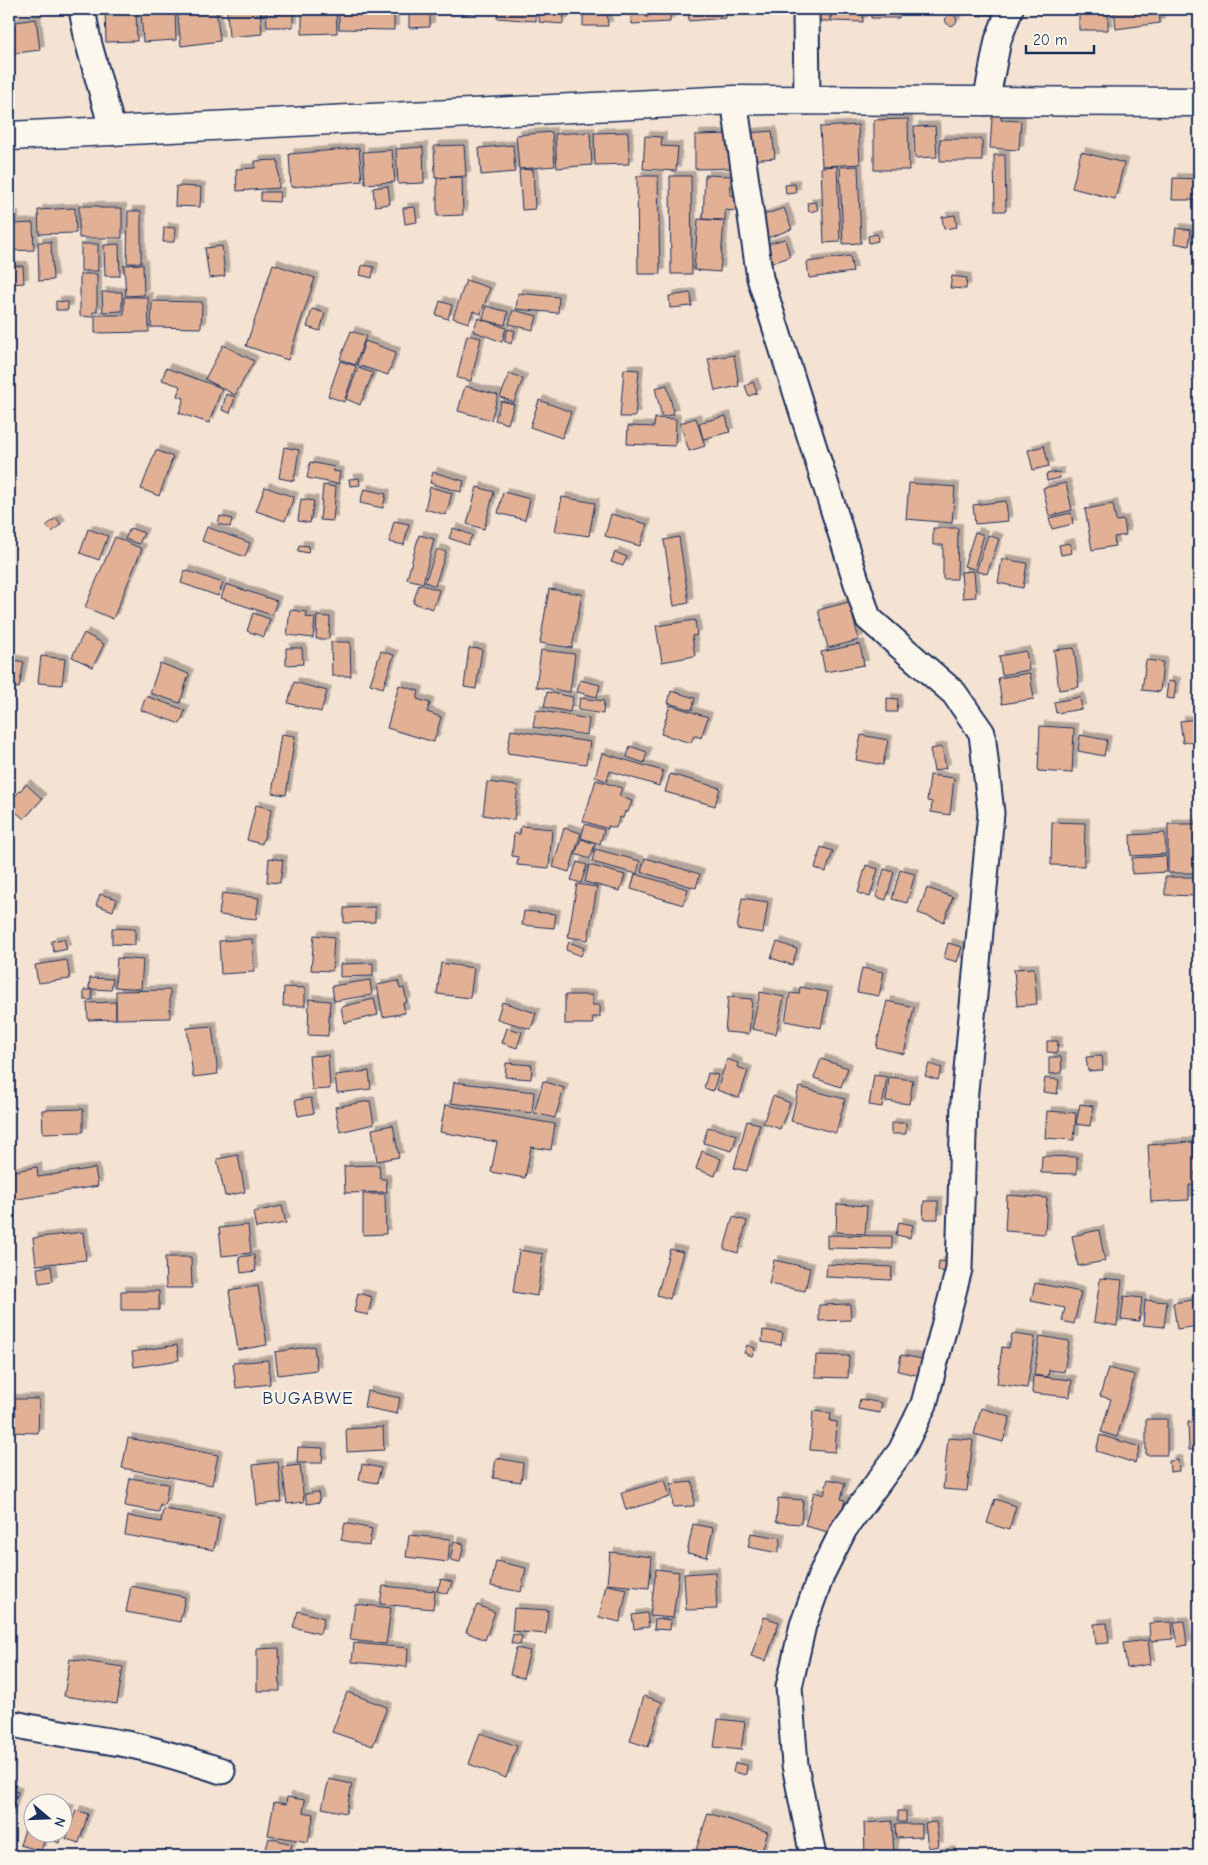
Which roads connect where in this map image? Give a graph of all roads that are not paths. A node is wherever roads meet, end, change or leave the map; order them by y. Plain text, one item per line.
1 (82, 9) edge
2 (806, 9) edge
3 (1010, 9) edge
4 (734, 100) junction
5 (807, 101) junction
6 (986, 102) junction
7 (1199, 102) edge
8 (113, 132) junction
9 (9, 136) edge
10 (9, 1723) edge
11 (222, 1771) dead end
12 (813, 1856) edge

1 - 8 street
2 - 5 street
3 - 6 street
4 - 5 street
4 - 8 street
4 - 12 street
5 - 6 street
6 - 7 street
8 - 9 street
10 - 11 street

